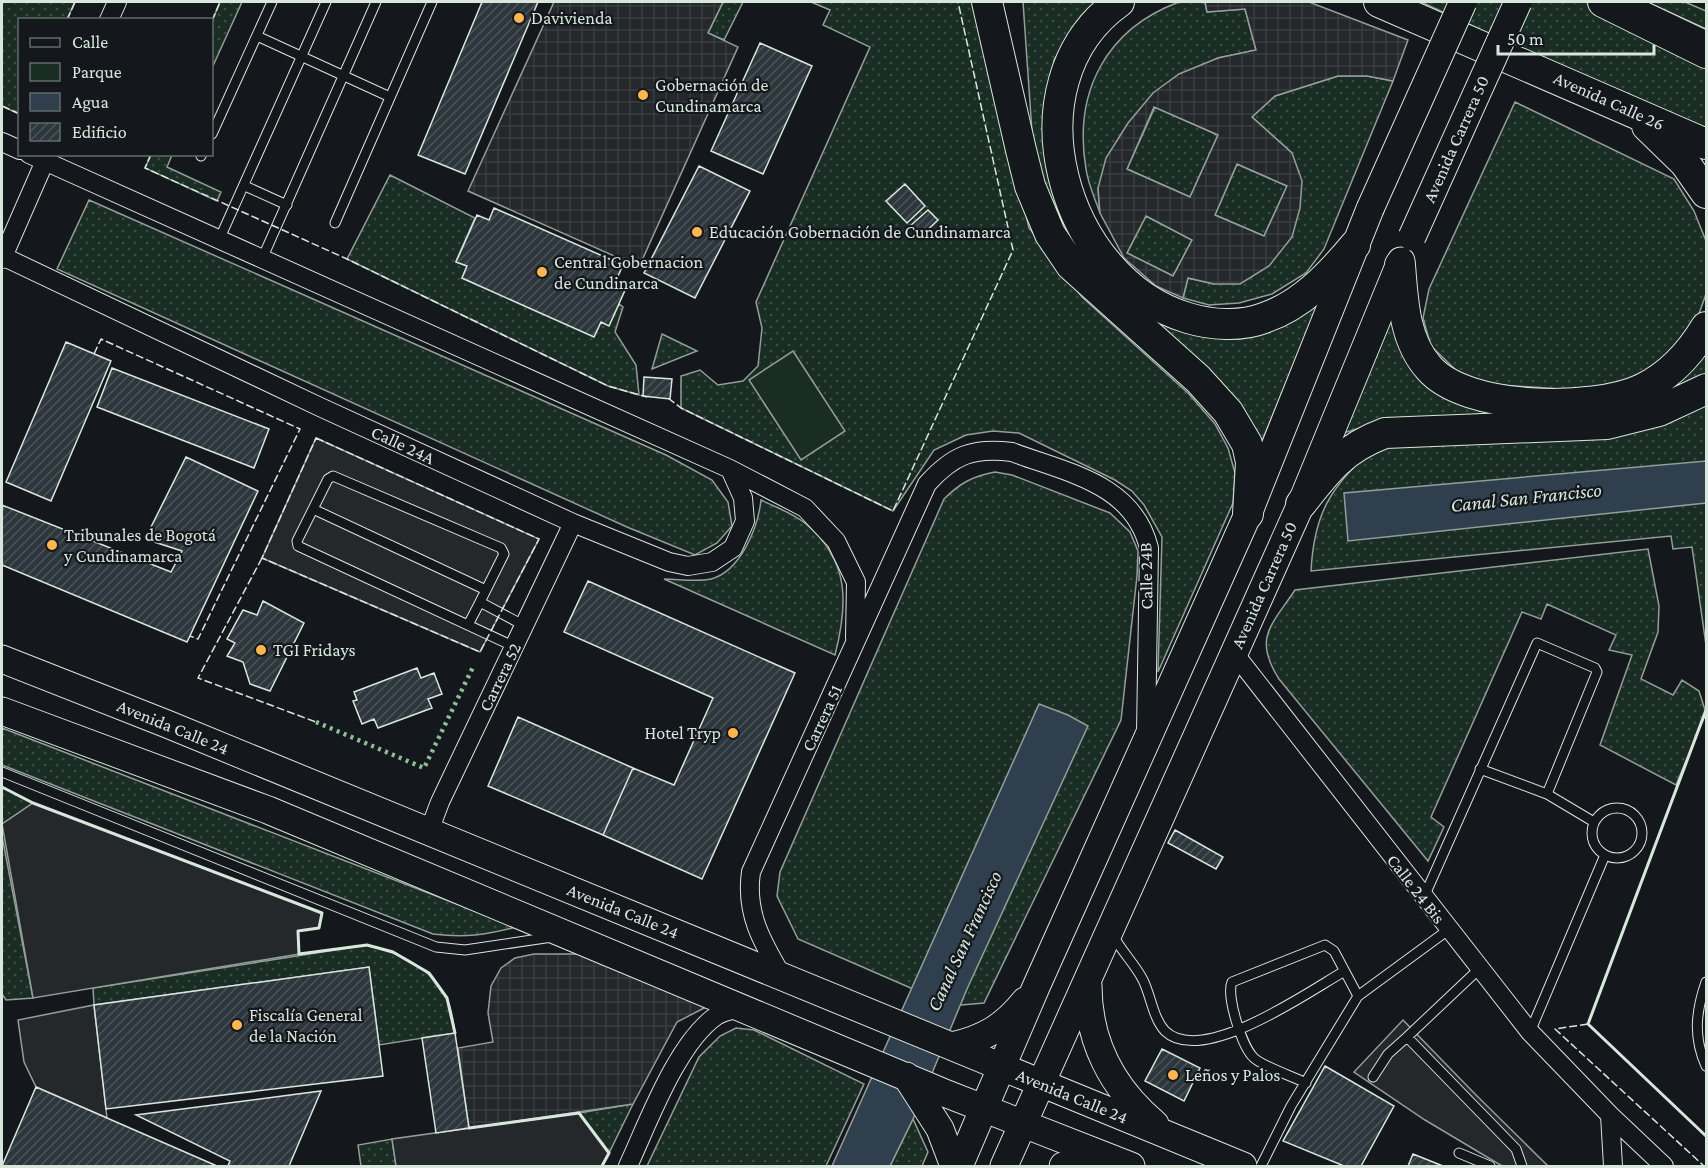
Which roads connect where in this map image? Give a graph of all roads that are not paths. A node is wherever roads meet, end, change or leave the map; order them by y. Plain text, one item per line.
1 (117, 2) edge
2 (272, 2) edge
3 (326, 2) edge
4 (376, 2) edge
5 (432, 2) edge
6 (987, 2) edge
7 (1009, 2) edge
8 (1119, 2) edge
9 (1379, 2) edge
10 (1463, 2) edge
11 (1518, 2) edge
12 (1603, 2) edge
13 (1636, 2) edge
14 (110, 18) edge
15 (1707, 35) edge
16 (256, 36) junction
17 (1707, 53) edge
18 (301, 56) junction
19 (344, 76) junction
20 (390, 97) junction
21 (1630, 110) junction
22 (1015, 117) junction
23 (213, 132) edge
24 (2, 142) edge
25 (1707, 144) edge
26 (18, 149) edge
27 (40, 157) edge
28 (244, 186) junction
29 (1707, 192) edge
30 (287, 205) junction
31 (335, 224) dead end
32 (219, 240) junction
33 (1355, 244) junction
34 (2, 257) edge
35 (262, 259) junction
36 (1400, 265) junction
37 (1707, 327) edge
38 (1707, 389) edge
39 (945, 464) joint
40 (730, 469) junction
41 (1300, 504) junction
42 (313, 509) junction
43 (1248, 514) junction
44 (573, 523) junction
45 (486, 590) junction
46 (480, 602) junction
47 (468, 625) junction
48 (525, 626) junction
49 (855, 645) junction
50 (515, 647) junction
51 (1234, 653) junction
52 (2, 659) edge
53 (2, 711) edge
54 (1146, 744) junction
55 (1480, 769) junction
56 (2, 772) edge
57 (1547, 794) junction
58 (1594, 822) junction
59 (429, 831) junction
60 (1605, 855) junction
61 (1423, 898) junction
62 (1110, 930) junction
63 (1448, 930) junction
64 (566, 934) junction
65 (1479, 969) junction
66 (1343, 972) junction
67 (782, 976) junction
68 (1088, 980) junction
69 (1707, 982) edge
70 (1036, 987) junction
71 (1358, 996) junction
72 (742, 1007) junction
73 (1240, 1030) junction
74 (1530, 1032) junction
75 (1407, 1037) junction
76 (952, 1046) junction
77 (1707, 1066) edge
78 (1003, 1067) junction
79 (906, 1077) junction
80 (1373, 1077) dead end
81 (1042, 1083) junction
82 (1306, 1083) junction
83 (985, 1109) junction
84 (1610, 1115) junction
85 (1023, 1124) junction
86 (1173, 1137) junction
87 (1459, 1153) dead end
88 (1124, 1163) edge
89 (628, 1167) edge
90 (954, 1167) edge
91 (959, 1167) edge
92 (1005, 1167) edge
93 (1063, 1167) edge
94 (1243, 1167) edge
95 (1261, 1167) edge
96 (1490, 1167) edge
97 (1522, 1167) edge
98 (1613, 1167) edge
99 (1664, 1167) edge

1 - 14 street
2 - 16 lane
3 - 18 lane
4 - 19 lane
5 - 20 lane
6 - 22 main road
7 - 22 main road
8 - 33 main road
9 - 21 main road, Avenida Calle 26
10 - 33 main road, bridge
11 - 36 main road, Avenida Carrera 50, bridge
12 - 17 main road
13 - 15 lane
16 - 18 lane
16 - 23 lane
18 - 19 lane
18 - 28 lane
19 - 20 lane
19 - 30 lane
20 - 31 lane
21 - 25 main road, Avenida Calle 26
21 - 29 main road
22 - 43 main road
24 - 26 street
27 - 32 street
27 - 34 street
28 - 30 lane
28 - 32 lane
30 - 35 lane
32 - 35 street
33 - 43 main road
34 - 44 street, Calle 24A
35 - 40 street
36 - 37 main road
36 - 41 main road, Avenida Carrera 50
38 - 41 main road
39 - 49 street, Carrera 51
39 - 54 street, Calle 24B
40 - 44 street, Calle 24A
40 - 49 street
41 - 51 main road, Avenida Carrera 50
42 - 45 lane
42 - 45 lane
42 - 47 lane
43 - 54 main road
44 - 48 street, Carrera 52
45 - 46 lane
46 - 47 lane
46 - 48 lane
47 - 50 lane
48 - 50 street, Carrera 52
49 - 67 street, Carrera 51
50 - 59 street, Carrera 52
51 - 61 street, Calle 24 Bis
51 - 62 main road, Avenida Carrera 50
52 - 59 main road, Avenida Calle 24
53 - 64 main road
54 - 70 main road
55 - 57 lane
55 - 57 lane
55 - 61 lane
56 - 64 lane
57 - 58 lane
58 - 60 lane
58 - 60 lane
59 - 67 main road, Avenida Calle 24
60 - 74 lane
61 - 63 street, Calle 24 Bis
62 - 68 main road, Avenida Carrera 50
62 - 73 lane
63 - 65 street, Calle 24 Bis
63 - 71 lane
64 - 72 main road
65 - 74 street, Calle 24 Bis
65 - 75 lane
66 - 71 lane
66 - 73 lane
66 - 73 lane
67 - 76 main road, Avenida Calle 24
68 - 81 main road, Avenida Carrera 50
68 - 86 main road
69 - 77 lane
70 - 76 main road
70 - 78 main road
71 - 82 lane
72 - 79 main road
72 - 89 street
73 - 82 lane
74 - 84 street, Calle 24 Bis
75 - 80 lane
75 - 97 lane
76 - 78 main road, Avenida Calle 24
78 - 81 main road, Avenida Calle 24
78 - 83 main road
79 - 83 main road
79 - 90 main road
81 - 85 main road, Avenida Carrera 50
81 - 86 main road, Avenida Calle 24
82 - 95 lane
83 - 85 main road
83 - 91 main road
84 - 98 street
84 - 99 street, Calle 24 Bis
85 - 88 main road
85 - 92 main road, Avenida Carrera 50
86 - 94 main road, Avenida Calle 24
87 - 96 lane
88 - 93 main road

